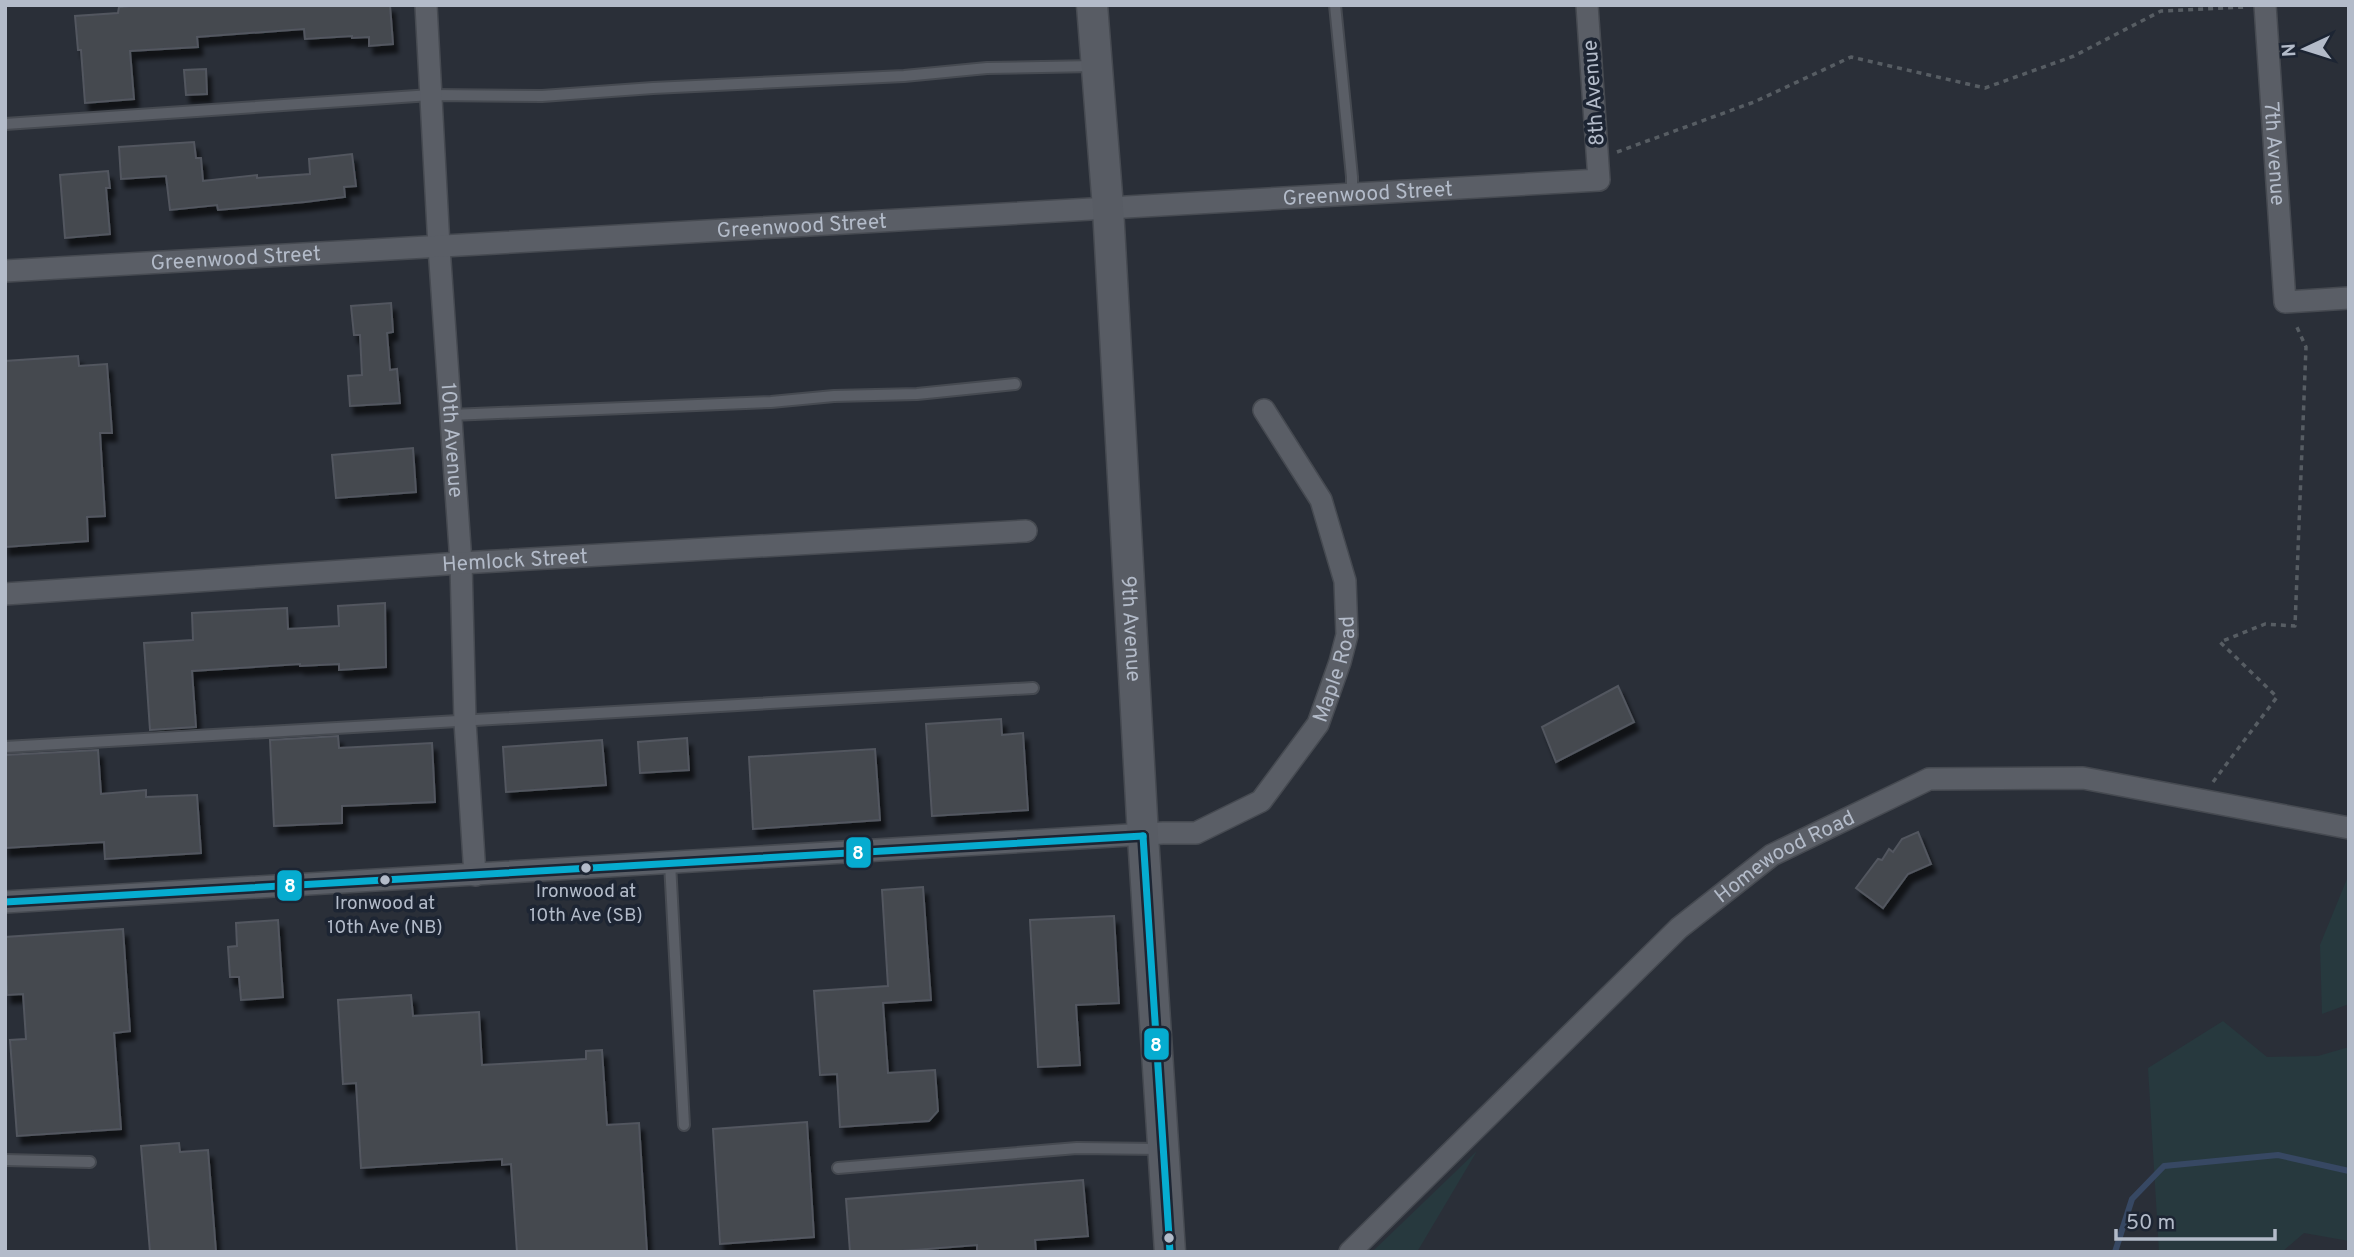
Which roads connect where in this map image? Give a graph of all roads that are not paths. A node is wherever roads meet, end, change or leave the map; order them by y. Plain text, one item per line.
1 (426, 5) edge
2 (1092, 5) edge
3 (1335, 5) edge
4 (1587, 5) edge
5 (2265, 6) edge
6 (1098, 66) junction
7 (431, 95) junction
8 (5, 124) edge
9 (1598, 170) joint
10 (1352, 195) junction
11 (1108, 208) junction
12 (439, 247) junction
13 (5, 271) edge
14 (2349, 298) edge
15 (1015, 384) dead end
16 (1264, 410) dead end
17 (451, 415) junction
18 (1026, 531) dead end
19 (461, 563) junction
20 (5, 594) edge
21 (1033, 688) dead end
22 (465, 722) junction
23 (5, 747) edge
24 (2349, 828) edge
25 (1143, 836) junction
26 (670, 863) junction
27 (475, 874) junction
28 (5, 901) edge
29 (684, 1125) dead end
30 (1163, 1149) junction
31 (5, 1160) edge
32 (90, 1162) dead end
33 (838, 1168) dead end
34 (1170, 1252) edge
35 (1350, 1252) edge

1 - 7 street, 10th Avenue
2 - 6 main road, 9th Avenue
3 - 10 lane
4 - 9 street, 8th Avenue
5 - 14 street, 7th Avenue
6 - 7 lane
6 - 11 main road, 9th Avenue
7 - 8 lane
7 - 12 street, 10th Avenue
9 - 10 street, Greenwood Street
10 - 11 street, Greenwood Street
11 - 12 street, Greenwood Street
11 - 25 main road, 9th Avenue
12 - 13 street, Greenwood Street
12 - 17 street, 10th Avenue
15 - 17 lane
16 - 25 street, Maple Road
17 - 19 street, 10th Avenue
18 - 19 street, Hemlock Street
19 - 20 street, Hemlock Street
19 - 22 street, 10th Avenue
21 - 22 lane
22 - 23 lane
22 - 27 street, 10th Avenue
24 - 35 street, Homewood Road
25 - 26 street, Maple Road
25 - 30 main road, 9th Avenue
26 - 27 street, Maple Road
26 - 29 lane
27 - 28 street, Maple Road
30 - 33 lane
30 - 34 main road, 9th Avenue
31 - 32 lane

